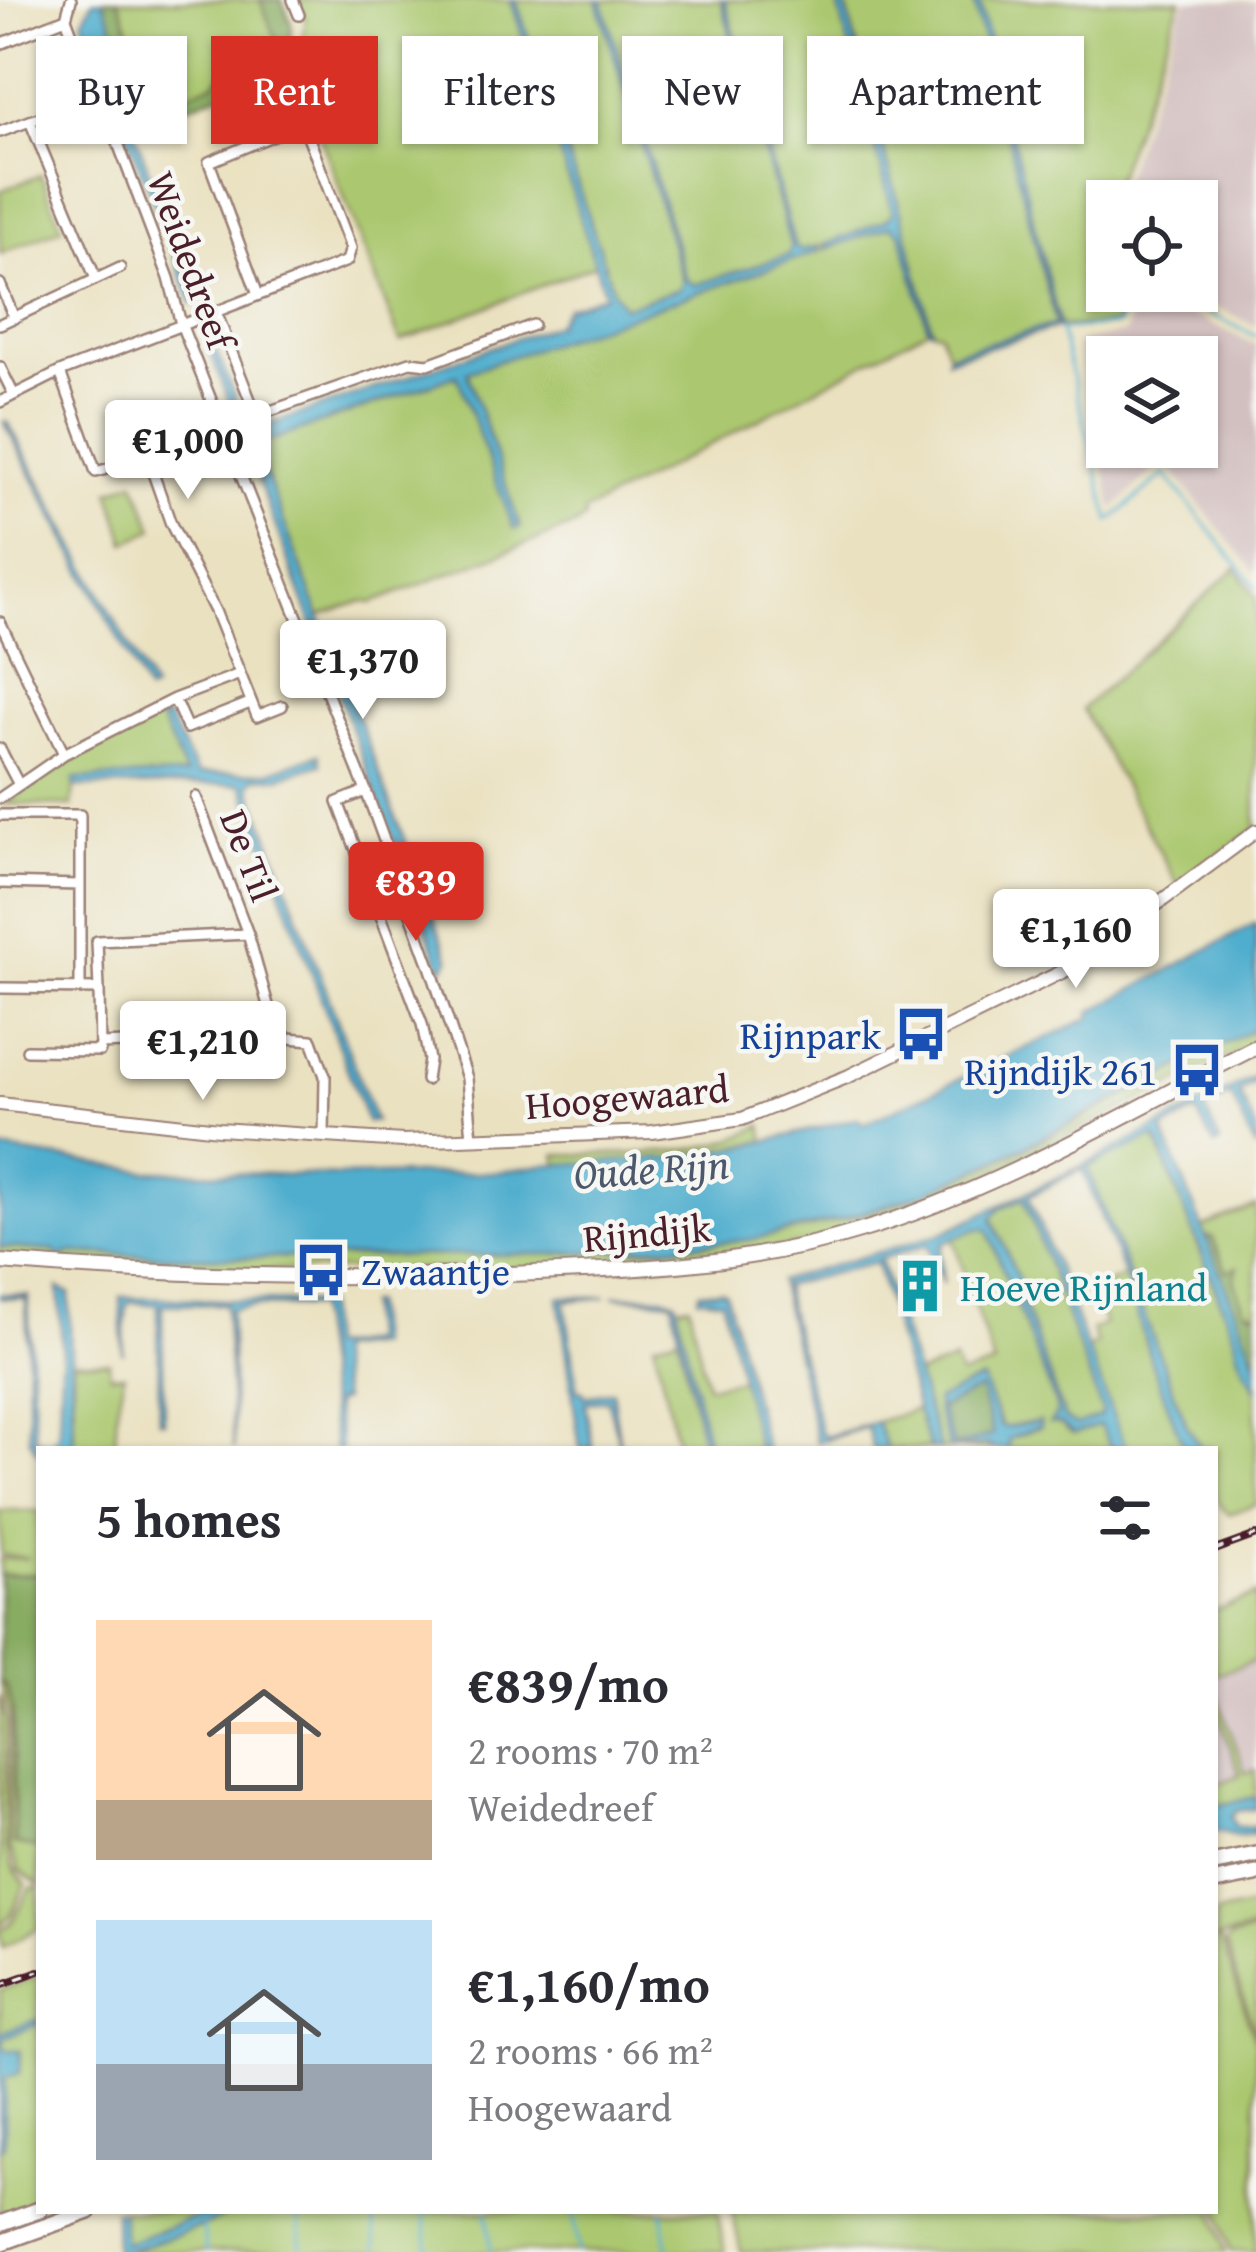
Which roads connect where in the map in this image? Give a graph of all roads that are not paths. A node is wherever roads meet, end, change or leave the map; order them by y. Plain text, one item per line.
1 (71, 0) edge
2 (292, 0) edge
3 (299, 15) dead end
4 (66, 18) junction
5 (0, 44) edge
6 (36, 119) edge
7 (30, 121) junction
8 (0, 132) edge
9 (252, 144) edge
10 (311, 144) edge
11 (120, 268) dead end
12 (97, 279) junction
13 (0, 284) edge
14 (258, 295) junction
15 (216, 311) junction
16 (14, 318) junction
17 (0, 324) edge
18 (181, 324) junction
19 (533, 325) dead end
20 (0, 367) edge
21 (60, 372) junction
22 (14, 395) junction
23 (0, 402) edge
24 (192, 445) dead end
25 (149, 462) junction
26 (0, 622) edge
27 (240, 674) junction
28 (173, 699) junction
29 (250, 703) junction
30 (282, 706) dead end
31 (0, 749) edge
32 (64, 754) junction
33 (18, 783) junction
34 (366, 791) junction
35 (196, 797) dead end
36 (0, 798) edge
37 (0, 815) edge
38 (1256, 831) edge
39 (0, 883) edge
40 (80, 885) junction
41 (248, 934) junction
42 (430, 966) junction
43 (403, 975) junction
44 (0, 988) edge
45 (80, 988) junction
46 (99, 989) junction
47 (277, 1037) junction
48 (100, 1044) junction
49 (1256, 1047) edge
50 (28, 1050) dead end
51 (426, 1080) dead end
52 (0, 1104) edge
53 (324, 1136) junction
54 (472, 1138) junction
55 (0, 1262) edge
56 (1256, 1855) edge
57 (1218, 1862) edge
58 (1256, 1874) edge
59 (1218, 1881) edge
60 (35, 2211) edge
61 (80, 2214) edge
62 (0, 2224) edge
63 (0, 2243) edge

1 - 4 street
2 - 3 street
4 - 5 street
4 - 18 street, Weidedreef
6 - 7 street
7 - 8 street
7 - 12 street
9 - 14 street
10 - 14 street
11 - 12 street
12 - 16 street
13 - 16 street
14 - 15 street
15 - 18 street
15 - 19 street
16 - 17 street
18 - 21 street
18 - 34 street, Weidedreef
20 - 22 street
21 - 22 street
21 - 25 street
22 - 23 street
24 - 25 street
25 - 27 street
26 - 32 street
27 - 28 street
27 - 29 street
28 - 29 street
28 - 32 street
29 - 30 street
31 - 33 street
32 - 33 street
33 - 36 street
34 - 42 street, Weidedreef
34 - 43 street
35 - 41 street, De Til
37 - 40 street
38 - 54 street, Hoogewaard
39 - 40 street
40 - 45 street
41 - 46 street, De Til
41 - 47 street, De Til
42 - 43 street
42 - 54 street, Weidedreef
43 - 51 street
44 - 45 street
45 - 46 street
46 - 48 street
47 - 48 street
47 - 53 street
48 - 50 street
49 - 55 main road, Rijndijk
52 - 53 street, Hoogewaard
53 - 54 street, Hoogewaard
56 - 57 highway
58 - 59 highway
60 - 62 highway
61 - 63 highway

